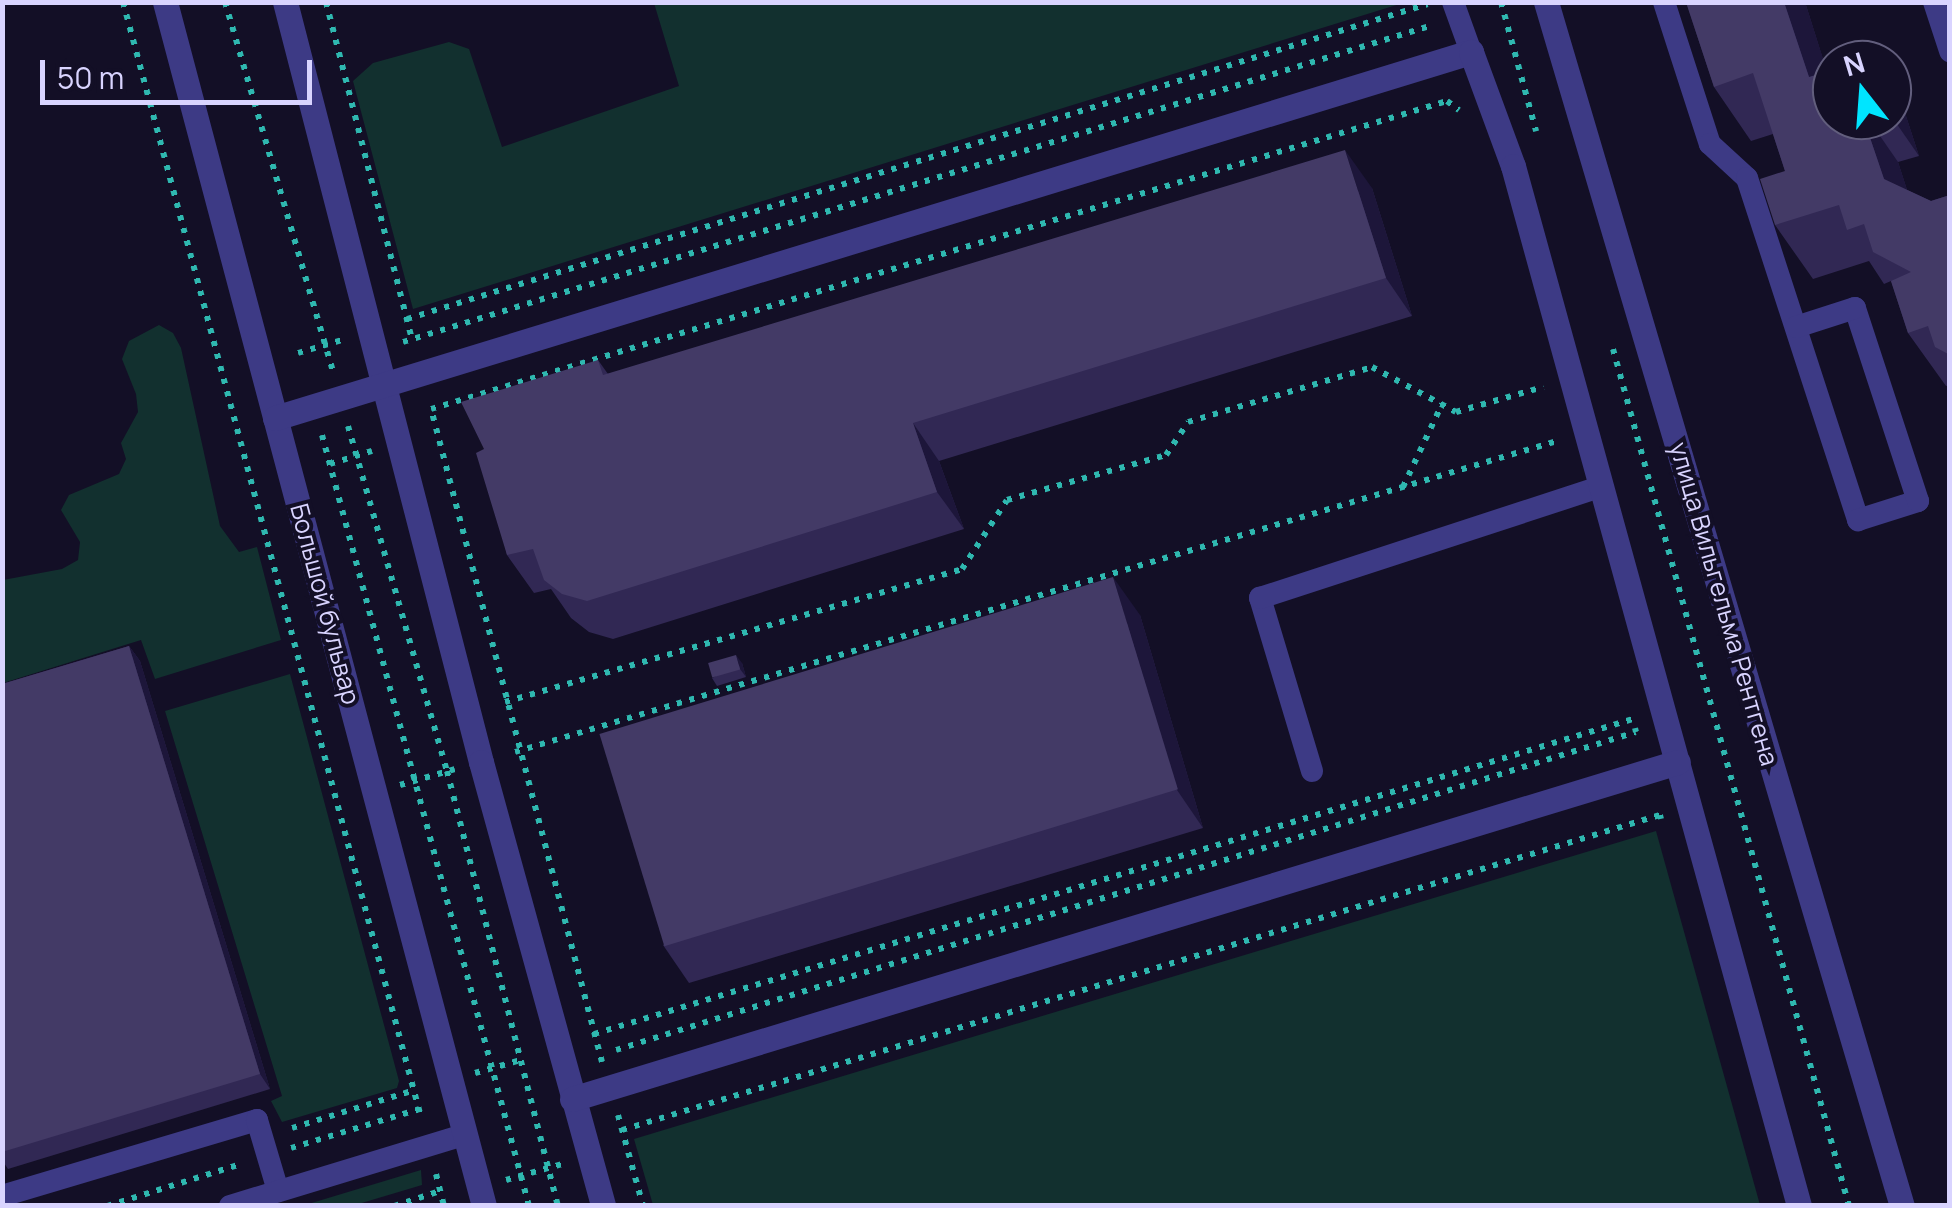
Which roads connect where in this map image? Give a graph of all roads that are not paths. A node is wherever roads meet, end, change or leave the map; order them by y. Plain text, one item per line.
1 (165, 2) edge
2 (285, 2) edge
3 (1454, 2) edge
4 (1546, 2) edge
5 (1664, 2) edge
6 (1934, 2) edge
7 (1950, 51) edge
8 (1471, 52) junction
9 (1796, 327) junction
10 (384, 387) junction
11 (275, 418) junction
12 (1602, 486) junction
13 (1678, 762) junction
14 (1312, 771) dead end
15 (572, 1099) junction
16 (463, 1135) junction
17 (278, 1191) junction
18 (2, 1196) edge
19 (230, 1206) edge
20 (484, 1206) edge
21 (602, 1206) edge
22 (1799, 1206) edge
23 (1902, 1206) edge

1 - 11 street, Большой бульвар
2 - 10 street
3 - 8 lane
4 - 23 street, улица Вильгельма Рентгена
5 - 9 lane
6 - 7 lane
8 - 10 street
8 - 12 street
9 - 9 lane
10 - 11 street
10 - 15 street
11 - 16 street, Большой бульвар
12 - 13 street
12 - 14 lane
13 - 15 street
13 - 22 street
15 - 21 street
16 - 17 lane
16 - 20 street, Большой бульвар
17 - 18 lane
17 - 19 lane

